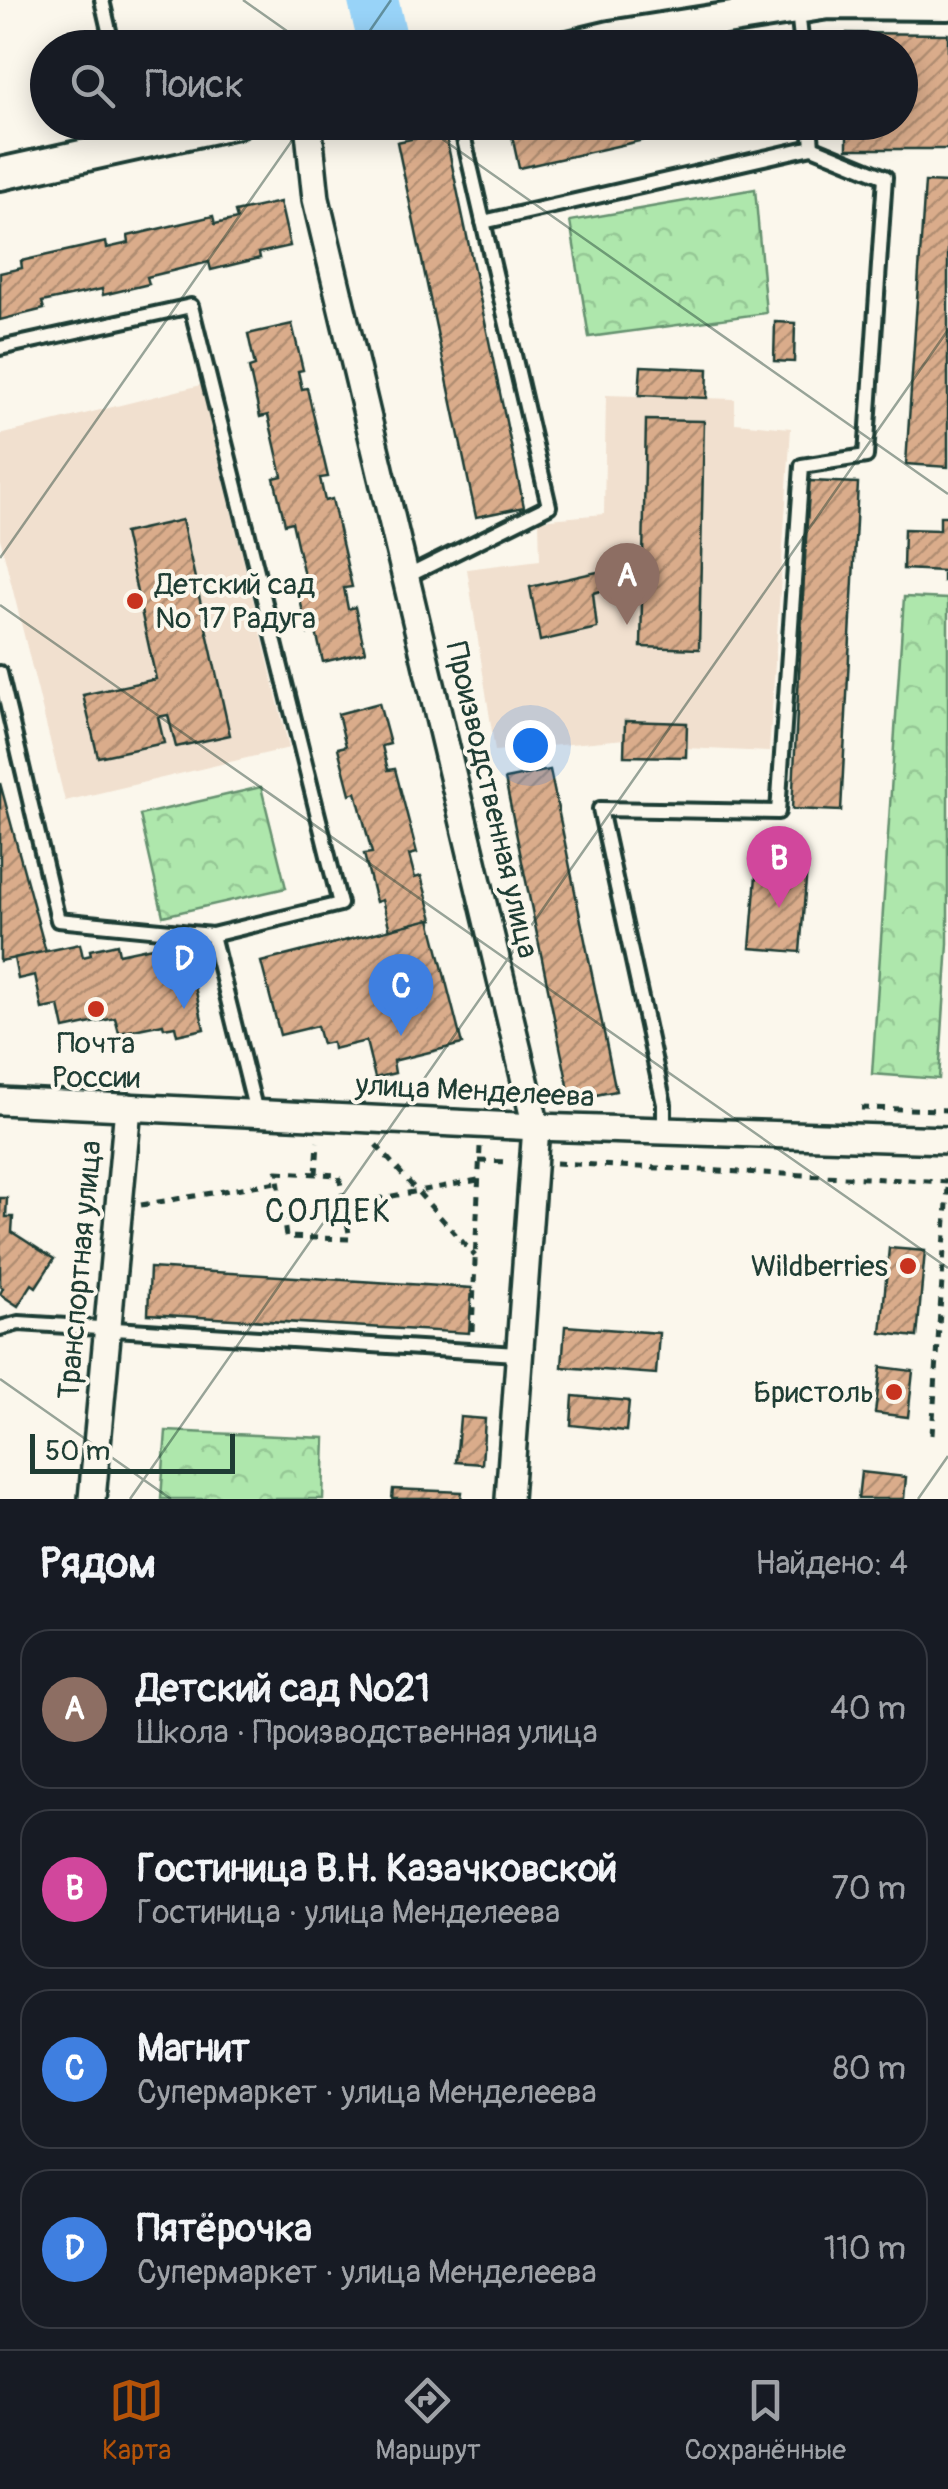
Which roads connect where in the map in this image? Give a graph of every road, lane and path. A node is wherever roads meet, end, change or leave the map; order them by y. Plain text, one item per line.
1 (102, 0) edge
2 (948, 4) edge
3 (798, 8) junction
4 (108, 30) edge
5 (650, 30) edge
6 (800, 30) edge
7 (107, 140) edge
8 (310, 140) edge
9 (464, 140) edge
10 (811, 140) edge
11 (812, 147) junction
12 (0, 174) edge
13 (483, 222) junction
14 (0, 348) edge
15 (406, 577) junction
16 (0, 673) edge
17 (212, 935) junction
18 (1, 1098) edge
19 (128, 1107) junction
20 (256, 1112) junction
21 (350, 1117) junction
22 (482, 1124) junction
23 (536, 1128) junction
24 (664, 1131) junction
25 (948, 1140) edge
26 (479, 1161) junction
27 (534, 1162) junction
28 (478, 1180) junction
29 (277, 1182) junction
30 (948, 1185) edge
31 (344, 1205) junction
32 (119, 1209) junction
33 (475, 1256) junction
34 (0, 1328) edge
35 (108, 1331) junction
36 (471, 1351) junction
37 (517, 1354) junction
38 (932, 1435) dead end
39 (92, 1499) edge
40 (509, 1499) edge

1 - 4 lane
2 - 3 street
3 - 5 street
3 - 6 lane
7 - 12 street
8 - 15 street, Производственная улица
9 - 13 lane
10 - 11 lane
11 - 13 lane
11 - 24 lane
13 - 15 lane
14 - 17 lane
15 - 23 street, Производственная улица
16 - 17 lane
17 - 20 lane
18 - 19 street, улица Менделеева
19 - 20 street, улица Менделеева
19 - 32 street, Транспортная улица
20 - 21 street, улица Менделеева
21 - 22 street, улица Менделеева
21 - 33 path
22 - 23 street, улица Менделеева
22 - 26 path
23 - 24 street, улица Менделеева
23 - 27 street, Производственная улица
24 - 25 street, улица Менделеева
26 - 27 path
26 - 28 path
27 - 30 path
27 - 37 street, Производственная улица
28 - 31 path
28 - 33 path
29 - 31 path
29 - 31 path
29 - 32 path
30 - 38 path
32 - 35 street, Транспортная улица
33 - 36 path
34 - 35 lane
35 - 36 lane
35 - 39 street, Транспортная улица
36 - 37 lane
37 - 40 street, Производственная улица

